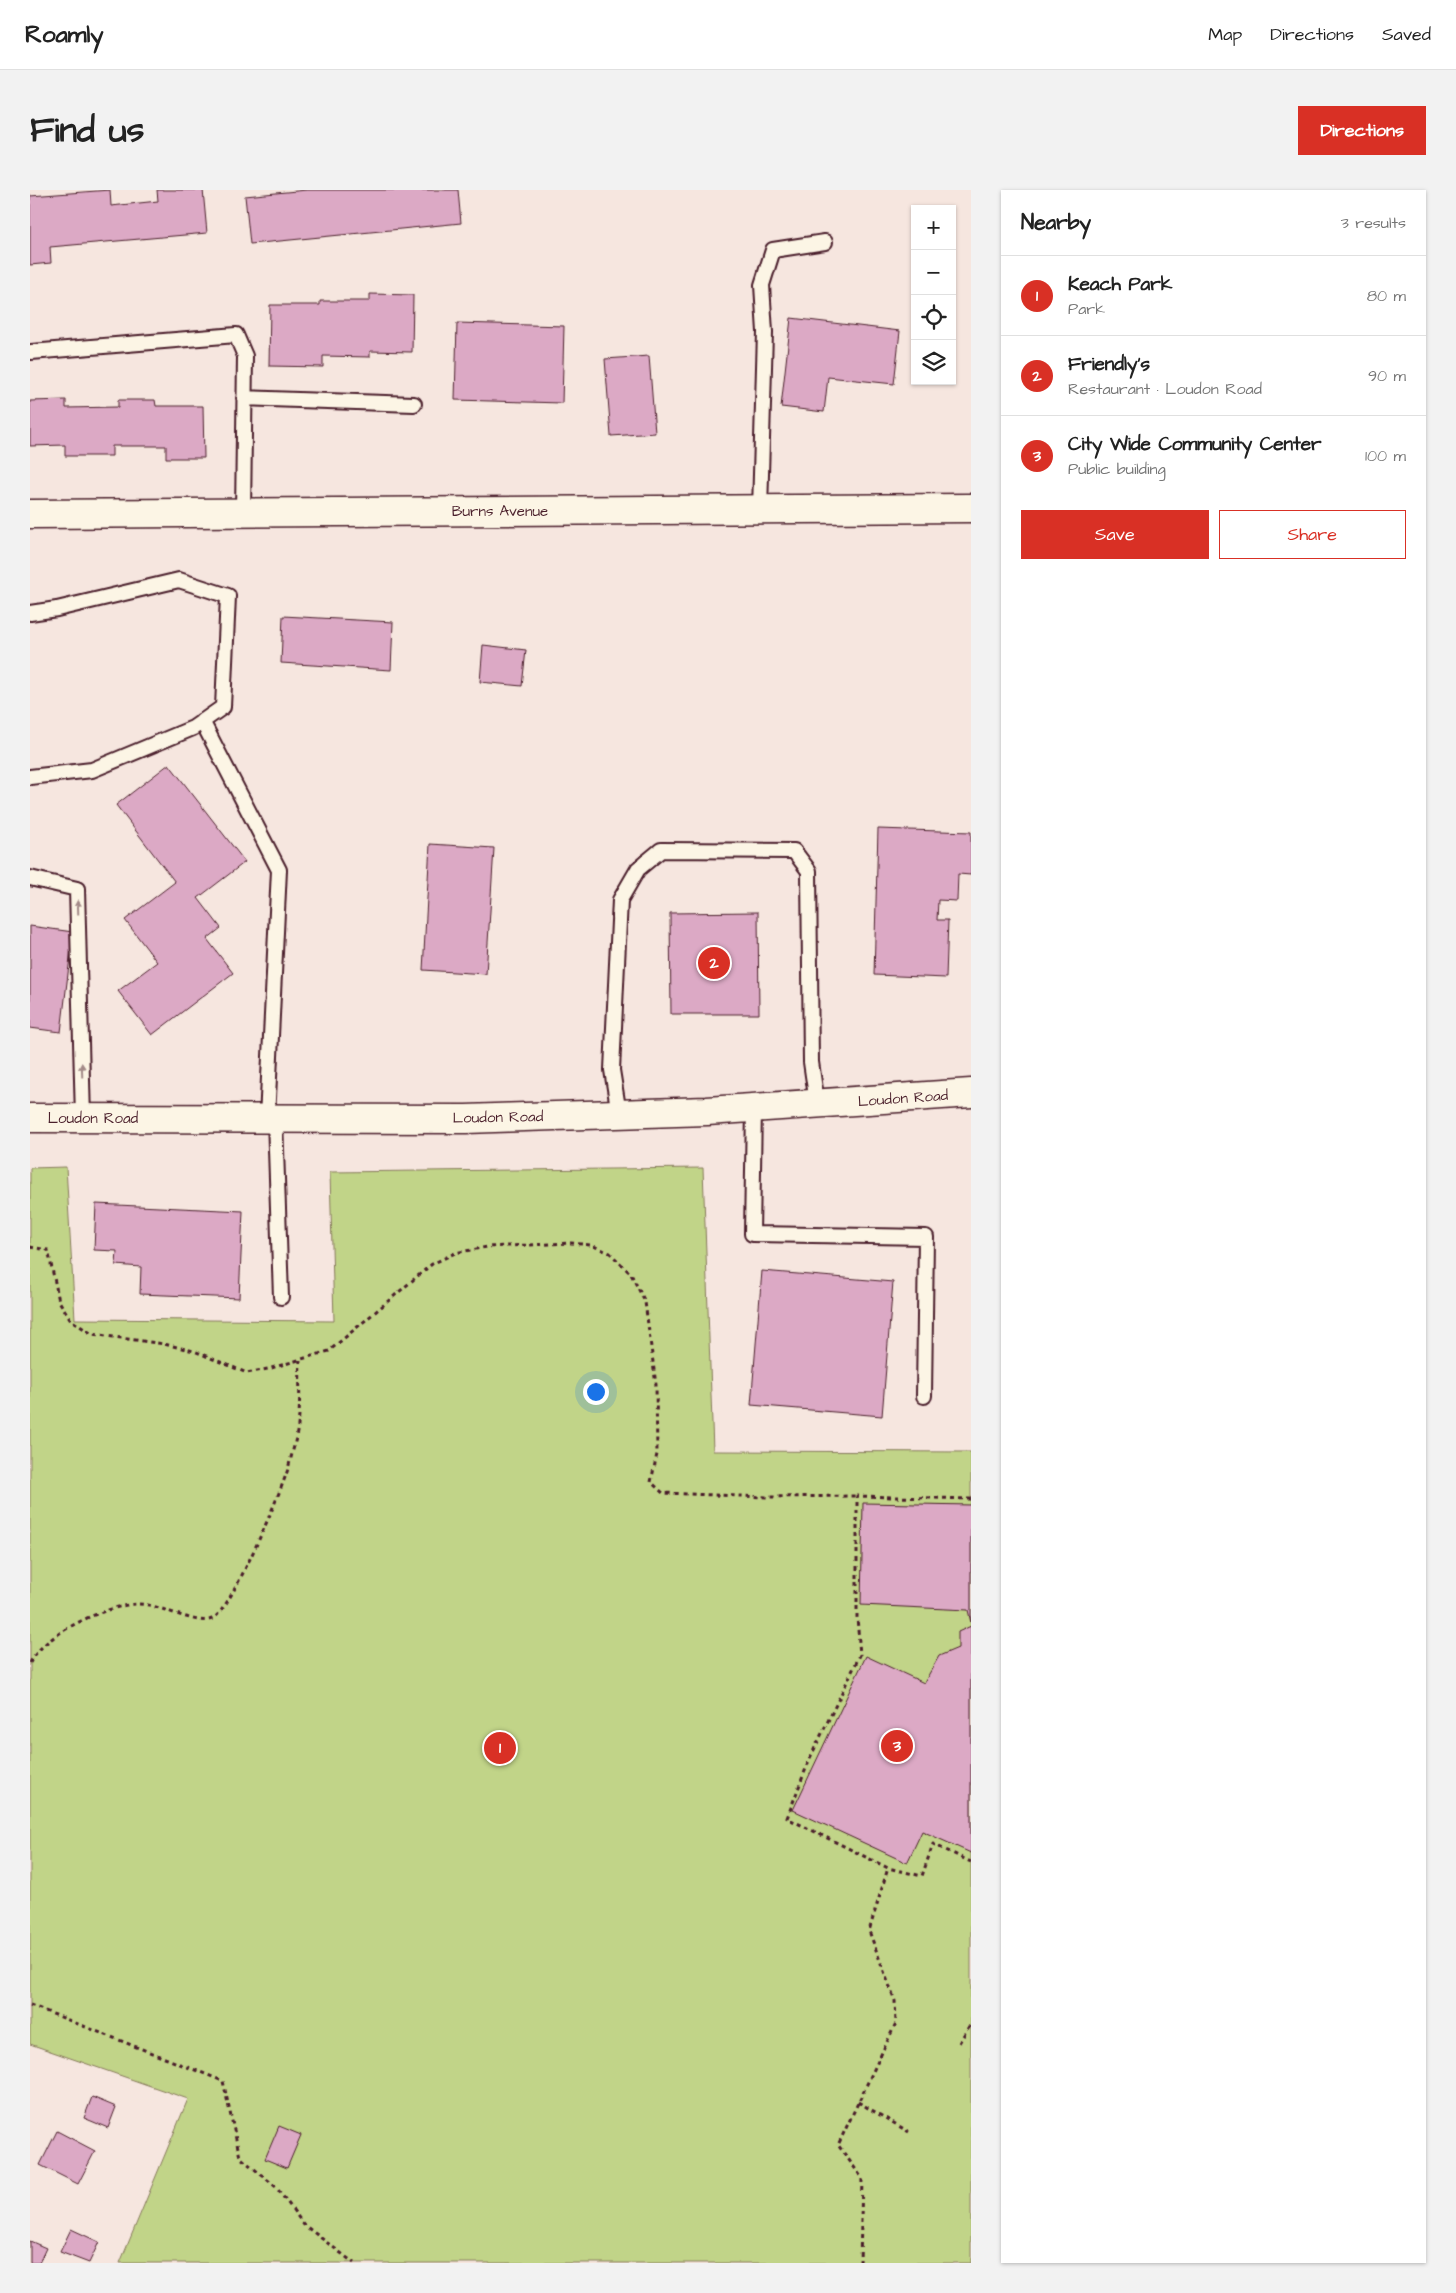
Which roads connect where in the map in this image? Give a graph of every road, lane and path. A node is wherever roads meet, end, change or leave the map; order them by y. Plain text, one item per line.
1 (825, 242) dead end
2 (31, 352) edge
3 (244, 398) junction
4 (414, 404) dead end
5 (971, 508) edge
6 (760, 510) junction
7 (243, 513) junction
8 (30, 514) edge
9 (30, 613) edge
10 (202, 721) junction
11 (30, 777) edge
12 (30, 878) edge
13 (969, 1094) edge
14 (817, 1104) junction
15 (754, 1108) junction
16 (619, 1114) junction
17 (30, 1118) edge
18 (83, 1118) junction
19 (271, 1119) junction
20 (30, 1247) edge
21 (281, 1297) dead end
22 (300, 1360) junction
23 (924, 1396) dead end
24 (857, 1496) junction
25 (971, 1499) edge
26 (30, 1663) edge
27 (971, 1862) edge
28 (888, 1868) junction
29 (30, 2005) edge
30 (971, 2023) edge
31 (959, 2044) dead end
32 (858, 2102) junction
33 (909, 2132) dead end
34 (354, 2263) edge
35 (860, 2263) edge

1 - 6 lane
2 - 3 lane
3 - 4 lane
3 - 7 lane
5 - 6 main road, Burns Avenue
6 - 7 main road, Burns Avenue
7 - 8 main road, Burns Avenue
9 - 10 lane
10 - 11 lane
10 - 19 lane
18 -> 12 lane
13 - 14 main road, Loudon Road
14 - 15 main road, Loudon Road
14 - 16 lane
15 - 16 main road, Loudon Road
15 - 23 lane
16 - 19 main road, Loudon Road
17 - 18 main road, Loudon Road
18 - 19 main road, Loudon Road
19 - 21 lane
20 - 22 path
22 - 24 path
22 - 26 path
24 - 25 path
24 - 28 path
27 - 28 path
28 - 32 path
29 - 34 path
30 - 31 path
32 - 33 path
32 - 35 path

